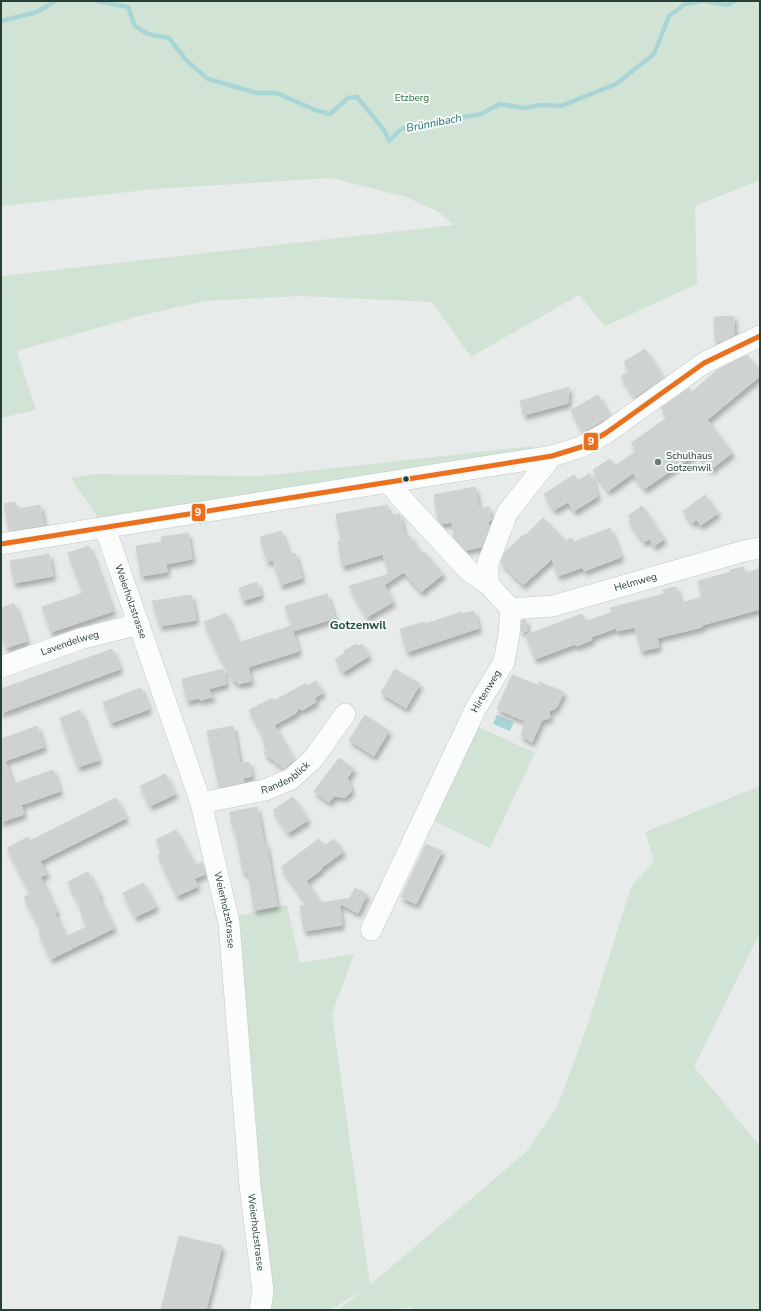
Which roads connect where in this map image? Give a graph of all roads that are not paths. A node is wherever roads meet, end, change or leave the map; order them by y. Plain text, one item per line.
1 (760, 336) edge
2 (552, 456) junction
3 (389, 483) junction
4 (105, 528) junction
5 (1, 544) edge
6 (760, 548) edge
7 (488, 584) junction
8 (511, 609) junction
9 (139, 624) junction
10 (1, 667) edge
11 (345, 714) dead end
12 (201, 803) junction
13 (371, 930) dead end
14 (260, 1310) edge

1 - 2 street
2 - 3 street
2 - 7 street
3 - 4 street
3 - 7 street
4 - 5 street
4 - 9 street, Weierholzstrasse
6 - 8 street, Helmweg
7 - 8 street
8 - 13 street, Hirtenweg
9 - 10 street, Lavendelweg
9 - 12 street, Weierholzstrasse
11 - 12 street, Randenblick
12 - 14 street, Weierholzstrasse

